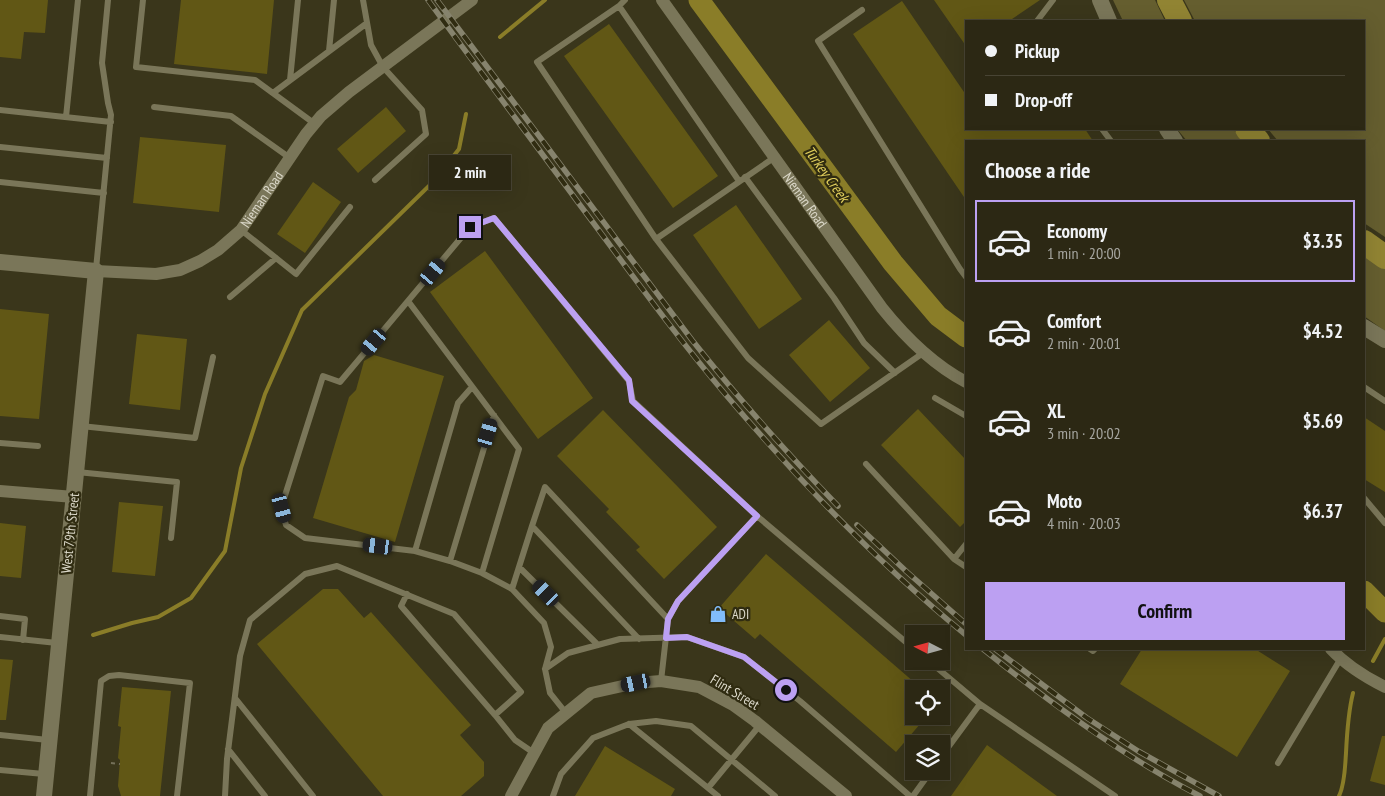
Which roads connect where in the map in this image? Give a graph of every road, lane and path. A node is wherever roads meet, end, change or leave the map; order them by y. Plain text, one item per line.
1 (78, 0) edge
2 (108, 0) edge
3 (144, 0) edge
4 (298, 0) edge
5 (334, 0) edge
6 (363, 0) edge
7 (472, 0) edge
8 (625, 0) edge
9 (662, 0) edge
10 (1053, 0) edge
11 (1100, 0) edge
12 (1169, 0) edge
13 (620, 6) junction
14 (862, 10) dead end
15 (1038, 20) edge
16 (1109, 20) edge
17 (1179, 20) edge
18 (368, 23) junction
19 (329, 51) junction
20 (383, 67) junction
21 (290, 80) junction
22 (273, 93) junction
23 (154, 107) dead end
24 (0, 110) edge
25 (66, 117) junction
26 (111, 122) junction
27 (315, 124) junction
28 (1248, 130) edge
29 (1257, 140) edge
30 (0, 148) edge
31 (775, 157) junction
32 (107, 158) junction
33 (290, 158) junction
34 (742, 179) junction
35 (375, 180) dead end
36 (0, 182) edge
37 (104, 193) junction
38 (350, 207) dead end
39 (241, 230) junction
40 (656, 238) junction
41 (1365, 243) edge
42 (1385, 257) edge
43 (276, 258) junction
44 (0, 262) edge
45 (96, 271) junction
46 (965, 276) edge
47 (230, 297) dead end
48 (408, 301) junction
49 (1365, 328) edge
50 (1385, 340) edge
51 (923, 353) junction
52 (213, 357) dead end
53 (895, 373) junction
54 (965, 382) edge
55 (472, 386) junction
56 (1365, 388) edge
57 (935, 398) dead end
58 (1385, 401) edge
59 (494, 415) junction
60 (965, 415) edge
61 (80, 426) junction
62 (0, 443) edge
63 (38, 446) dead end
64 (866, 464) dead end
65 (76, 472) junction
66 (0, 491) edge
67 (74, 497) junction
68 (1365, 499) edge
69 (757, 516) junction
70 (1385, 523) edge
71 (532, 526) junction
72 (171, 538) dead end
73 (965, 545) edge
74 (415, 551) junction
75 (954, 559) junction
76 (450, 561) junction
77 (965, 566) edge
78 (519, 567) junction
79 (482, 573) junction
80 (512, 589) junction
81 (407, 594) junction
82 (0, 616) edge
83 (668, 619) junction
84 (0, 637) edge
85 (666, 638) junction
86 (639, 639) junction
87 (23, 640) junction
88 (905, 640) edge
89 (59, 644) junction
90 (598, 645) junction
91 (1332, 650) edge
92 (1342, 658) junction
93 (545, 669) junction
94 (940, 670) edge
95 (661, 681) junction
96 (1385, 686) edge
97 (234, 698) junction
98 (980, 704) junction
99 (566, 713) junction
100 (495, 715) junction
101 (629, 724) junction
102 (760, 725) junction
103 (0, 735) edge
104 (49, 740) junction
105 (950, 745) edge
106 (228, 749) junction
107 (534, 753) junction
108 (731, 761) junction
109 (111, 763) dead end
110 (1278, 763) dead end
111 (120, 764) dead end
112 (0, 770) edge
113 (46, 775) junction
114 (924, 780) edge
115 (708, 788) junction
116 (44, 796) edge
117 (90, 796) edge
118 (177, 796) edge
119 (225, 796) edge
120 (265, 796) edge
121 (314, 796) edge
122 (512, 796) edge
123 (553, 796) edge
124 (718, 796) edge
125 (774, 796) edge
126 (846, 796) edge
127 (911, 796) edge
128 (1115, 796) edge

1 - 25 lane
2 - 26 lane
3 - 22 lane
4 - 21 lane
5 - 19 lane
6 - 18 lane
7 - 20 street, Nieman Road
8 - 13 lane
9 - 31 street, Nieman Road
10 - 15 lane
11 - 16 street
12 - 17 highway
13 - 34 lane
13 - 40 lane
14 - 46 lane
18 - 19 lane
18 - 20 lane
19 - 21 lane
20 - 27 street, Nieman Road
20 - 35 lane
21 - 22 lane
22 - 27 lane
23 - 33 lane
24 - 25 lane
25 - 26 lane
26 - 32 lane
27 - 33 street, Nieman Road
28 - 29 highway
30 - 32 lane
31 - 34 lane
31 - 51 street, Nieman Road
32 - 37 lane
33 - 39 street, Nieman Road
34 - 40 lane
34 - 53 lane
36 - 37 lane
37 - 45 lane
38 - 43 lane
39 - 43 lane
39 - 45 street, Nieman Road
40 - 53 lane
41 - 42 highway
43 - 47 lane
44 - 45 street, Nieman Road
45 - 61 street, West 79th Street
48 - 55 lane
48 - 69 lane
48 - 74 lane
49 - 50 street
51 - 53 lane
51 - 54 street, Nieman Road
52 - 61 lane
55 - 59 lane
55 - 74 lane
56 - 58 lane
57 - 60 lane
59 - 76 lane
59 - 79 lane
61 - 65 street, West 79th Street
62 - 63 lane
64 - 75 lane
65 - 67 street, West 79th Street
65 - 72 lane
66 - 67 street
67 - 89 street, West 79th Street
68 - 70 lane
69 - 83 lane
69 - 88 lane
71 - 78 lane
71 - 83 lane
71 - 86 lane
73 - 75 lane
74 - 76 lane
75 - 77 lane
76 - 79 lane
78 - 80 lane
78 - 90 lane
79 - 80 lane
80 - 93 lane
81 - 97 lane
81 - 100 lane
81 - 100 lane
82 - 87 lane
83 - 85 lane
84 - 87 lane
85 - 86 lane
85 - 95 lane
85 - 127 lane
86 - 90 lane
87 - 89 lane
89 - 104 street, West 79th Street
90 - 93 lane
91 - 92 street
92 - 96 street
92 - 110 lane
93 - 99 lane
94 - 98 lane
95 - 99 street, Flint Street
95 - 102 street, Flint Street
97 - 106 lane
97 - 121 lane
98 - 105 lane
98 - 128 lane
99 - 107 street, Flint Street
100 - 107 lane
101 - 108 lane
101 - 115 lane
101 - 123 lane
102 - 108 lane
102 - 126 street, Flint Street
103 - 104 lane
104 - 113 street, West 79th Street
106 - 119 lane
106 - 120 lane
107 - 122 street, Flint Street
108 - 115 lane
108 - 125 lane
109 - 111 path
112 - 113 lane
113 - 116 street, West 79th Street
114 - 127 lane
115 - 124 lane
117 - 118 lane

